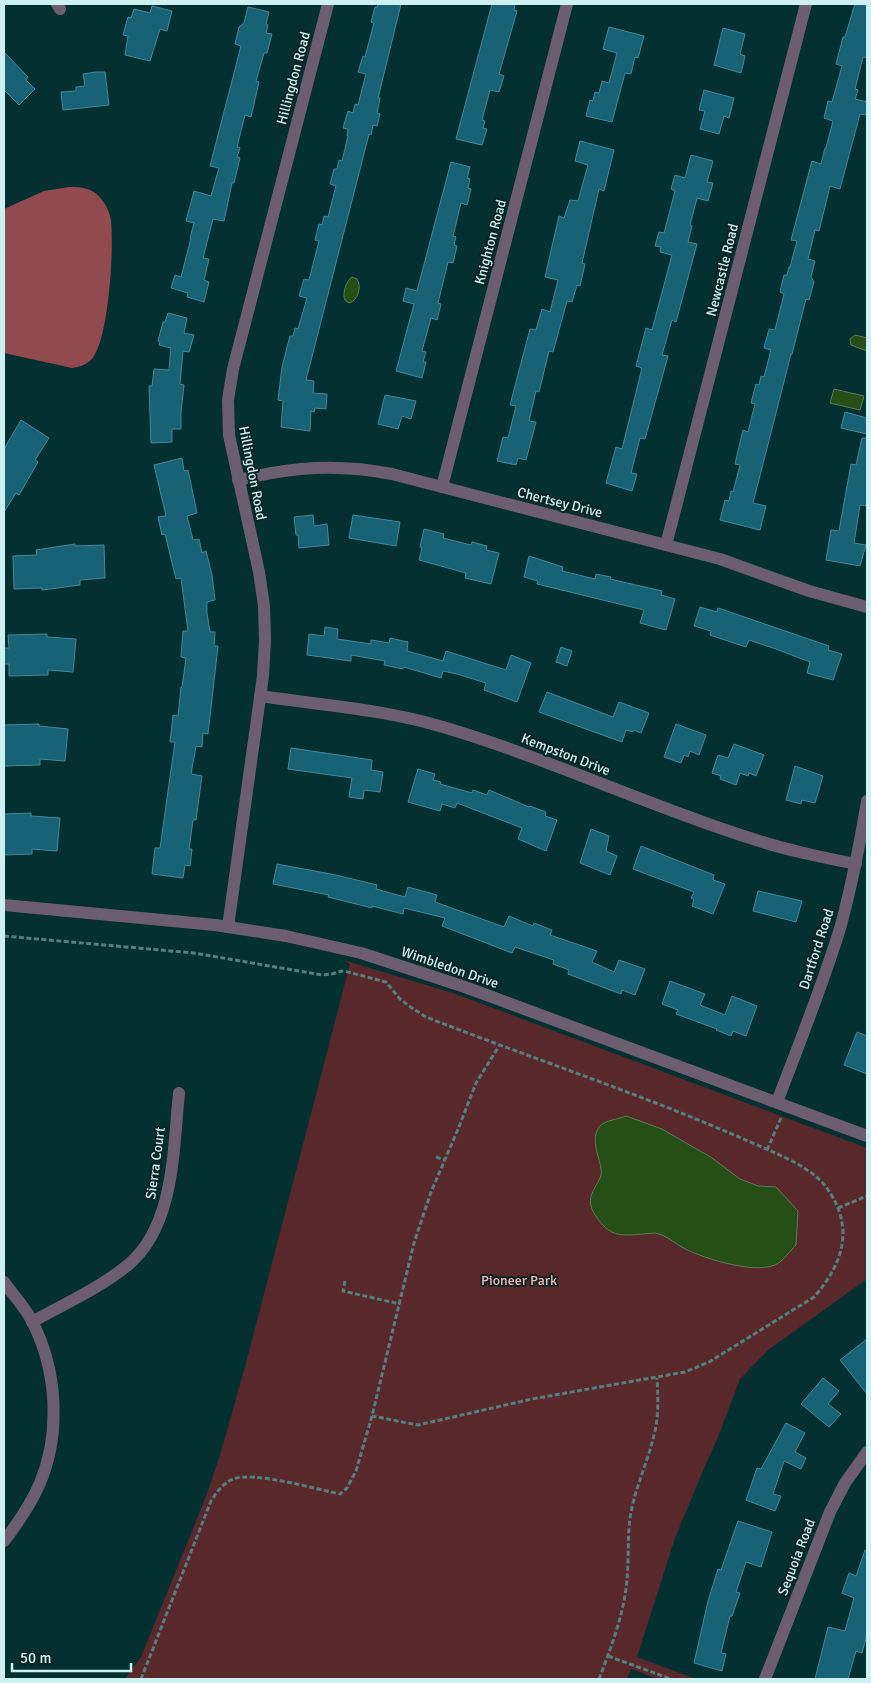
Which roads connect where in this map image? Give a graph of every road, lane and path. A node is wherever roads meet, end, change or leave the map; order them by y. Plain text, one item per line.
1 (328, 4) edge
2 (567, 4) edge
3 (806, 4) edge
4 (238, 480) junction
5 (442, 487) junction
6 (666, 544) junction
7 (867, 607) edge
8 (260, 696) junction
9 (867, 801) edge
10 (856, 864) junction
11 (4, 905) edge
12 (228, 927) junction
13 (4, 936) edge
14 (499, 1046) junction
15 (179, 1093) dead end
16 (782, 1104) junction
17 (867, 1136) edge
18 (767, 1150) junction
19 (436, 1157) dead end
20 (445, 1160) junction
21 (867, 1196) edge
22 (838, 1208) junction
23 (345, 1281) dead end
24 (4, 1282) edge
25 (400, 1304) junction
26 (32, 1322) junction
27 (657, 1378) junction
28 (372, 1416) junction
29 (867, 1452) edge
30 (4, 1541) edge
31 (608, 1656) junction
32 (142, 1679) edge
33 (599, 1679) edge
34 (671, 1679) edge
35 (765, 1679) edge

1 - 4 street, Hillingdon Road
2 - 5 street, Knighton Road
3 - 6 street, Newcastle Road
4 - 5 street, Chertsey Drive
4 - 8 street, Hillingdon Road
5 - 6 street, Chertsey Drive
6 - 7 street, Chertsey Drive
8 - 10 street, Kempston Drive
8 - 12 street, Hillingdon Road
9 - 10 street, Dartford Road
10 - 16 street, Dartford Road
11 - 12 street, Wimbledon Drive
12 - 16 street, Wimbledon Drive
13 - 14 path
14 - 18 path
14 - 20 path
15 - 26 street, Sierra Court
16 - 17 street, Wimbledon Drive
16 - 18 path
18 - 22 path
19 - 20 path
20 - 25 path
21 - 22 path
22 - 27 path
23 - 25 path
24 - 26 street
25 - 28 path
26 - 30 street
27 - 28 path
27 - 31 path
28 - 32 path
29 - 35 street, Sequoia Road
31 - 33 path
31 - 34 path

